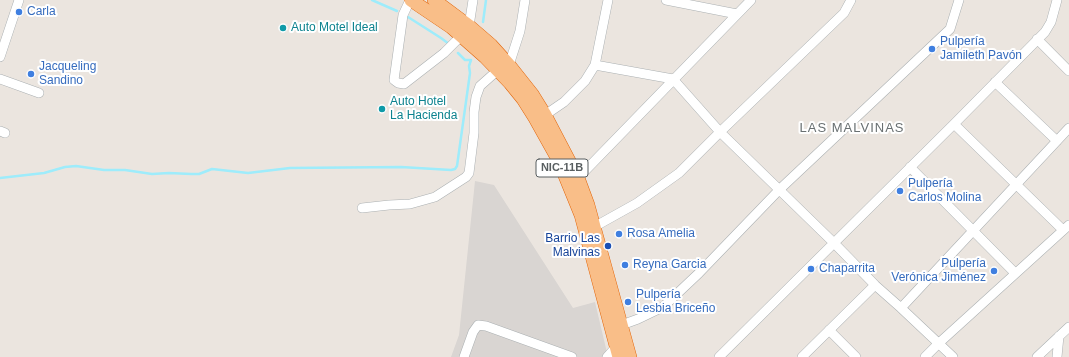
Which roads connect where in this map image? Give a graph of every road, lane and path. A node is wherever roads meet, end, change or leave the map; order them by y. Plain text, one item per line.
1 (20, 0) edge
2 (410, 0) edge
3 (434, 0) edge
4 (473, 0) edge
5 (525, 0) edge
6 (608, 0) edge
7 (666, 0) edge
8 (751, 0) edge
9 (851, 0) edge
10 (959, 0) edge
11 (1057, 0) edge
12 (737, 14) junction
13 (466, 30) junction
14 (1037, 39) junction
15 (0, 57) edge
16 (595, 65) junction
17 (503, 67) junction
18 (1069, 72) edge
19 (0, 79) edge
20 (673, 79) junction
21 (995, 82) junction
22 (39, 93) dead end
23 (545, 115) junction
24 (954, 124) junction
25 (1069, 128) edge
26 (720, 132) junction
27 (1057, 141) junction
28 (910, 167) junction
29 (578, 178) junction
30 (1016, 185) junction
31 (780, 189) junction
32 (362, 208) dead end
33 (594, 227) junction
34 (1066, 227) edge
35 (973, 231) junction
36 (834, 243) junction
37 (1015, 273) junction
38 (875, 285) junction
39 (902, 308) junction
40 (616, 327) junction
41 (1069, 327) edge
42 (829, 330) junction
43 (1059, 336) junction
44 (939, 343) junction
45 (618, 352) edge
46 (555, 354) edge
47 (464, 357) edge
48 (572, 357) edge
49 (607, 357) edge
50 (630, 357) edge
51 (719, 357) edge
52 (802, 357) edge
53 (856, 357) edge
54 (925, 357) edge
55 (953, 357) edge
56 (1037, 357) edge
57 (1057, 357) edge

1 - 15 street
2 - 13 highway, NIC-11B
2 - 13 street
3 - 13 highway, NIC-11B
4 - 13 street
5 - 17 street
6 - 16 street
7 - 12 street
8 - 12 street
9 - 26 street
10 - 31 street
11 - 14 street
12 - 20 street
13 - 17 highway, NIC-11B
14 - 18 street
14 - 21 street
16 - 20 street
16 - 23 street
17 - 23 highway, NIC-11B
17 - 32 street
17 - 40 highway, NIC-11B
19 - 22 street
20 - 26 street
20 - 29 street
21 - 24 street
21 - 27 street
23 - 29 highway, NIC-11B
24 - 28 street
24 - 30 street
25 - 27 street
26 - 31 street
26 - 33 street
27 - 30 street
28 - 35 street
28 - 36 street
29 - 33 highway, NIC-11B
30 - 34 street
30 - 35 street
31 - 36 street
31 - 40 street
33 - 40 highway, NIC-11B
34 - 37 street
35 - 37 street
35 - 39 street
36 - 38 street
36 - 51 street
37 - 44 street
38 - 39 street
38 - 42 street
39 - 44 street
40 - 45 highway, NIC-11B
40 - 50 highway, NIC-11B
41 - 43 street
42 - 52 street
42 - 53 street
43 - 56 street
43 - 57 street
44 - 54 street
44 - 55 street
45 - 49 street
46 - 47 street
46 - 48 street

